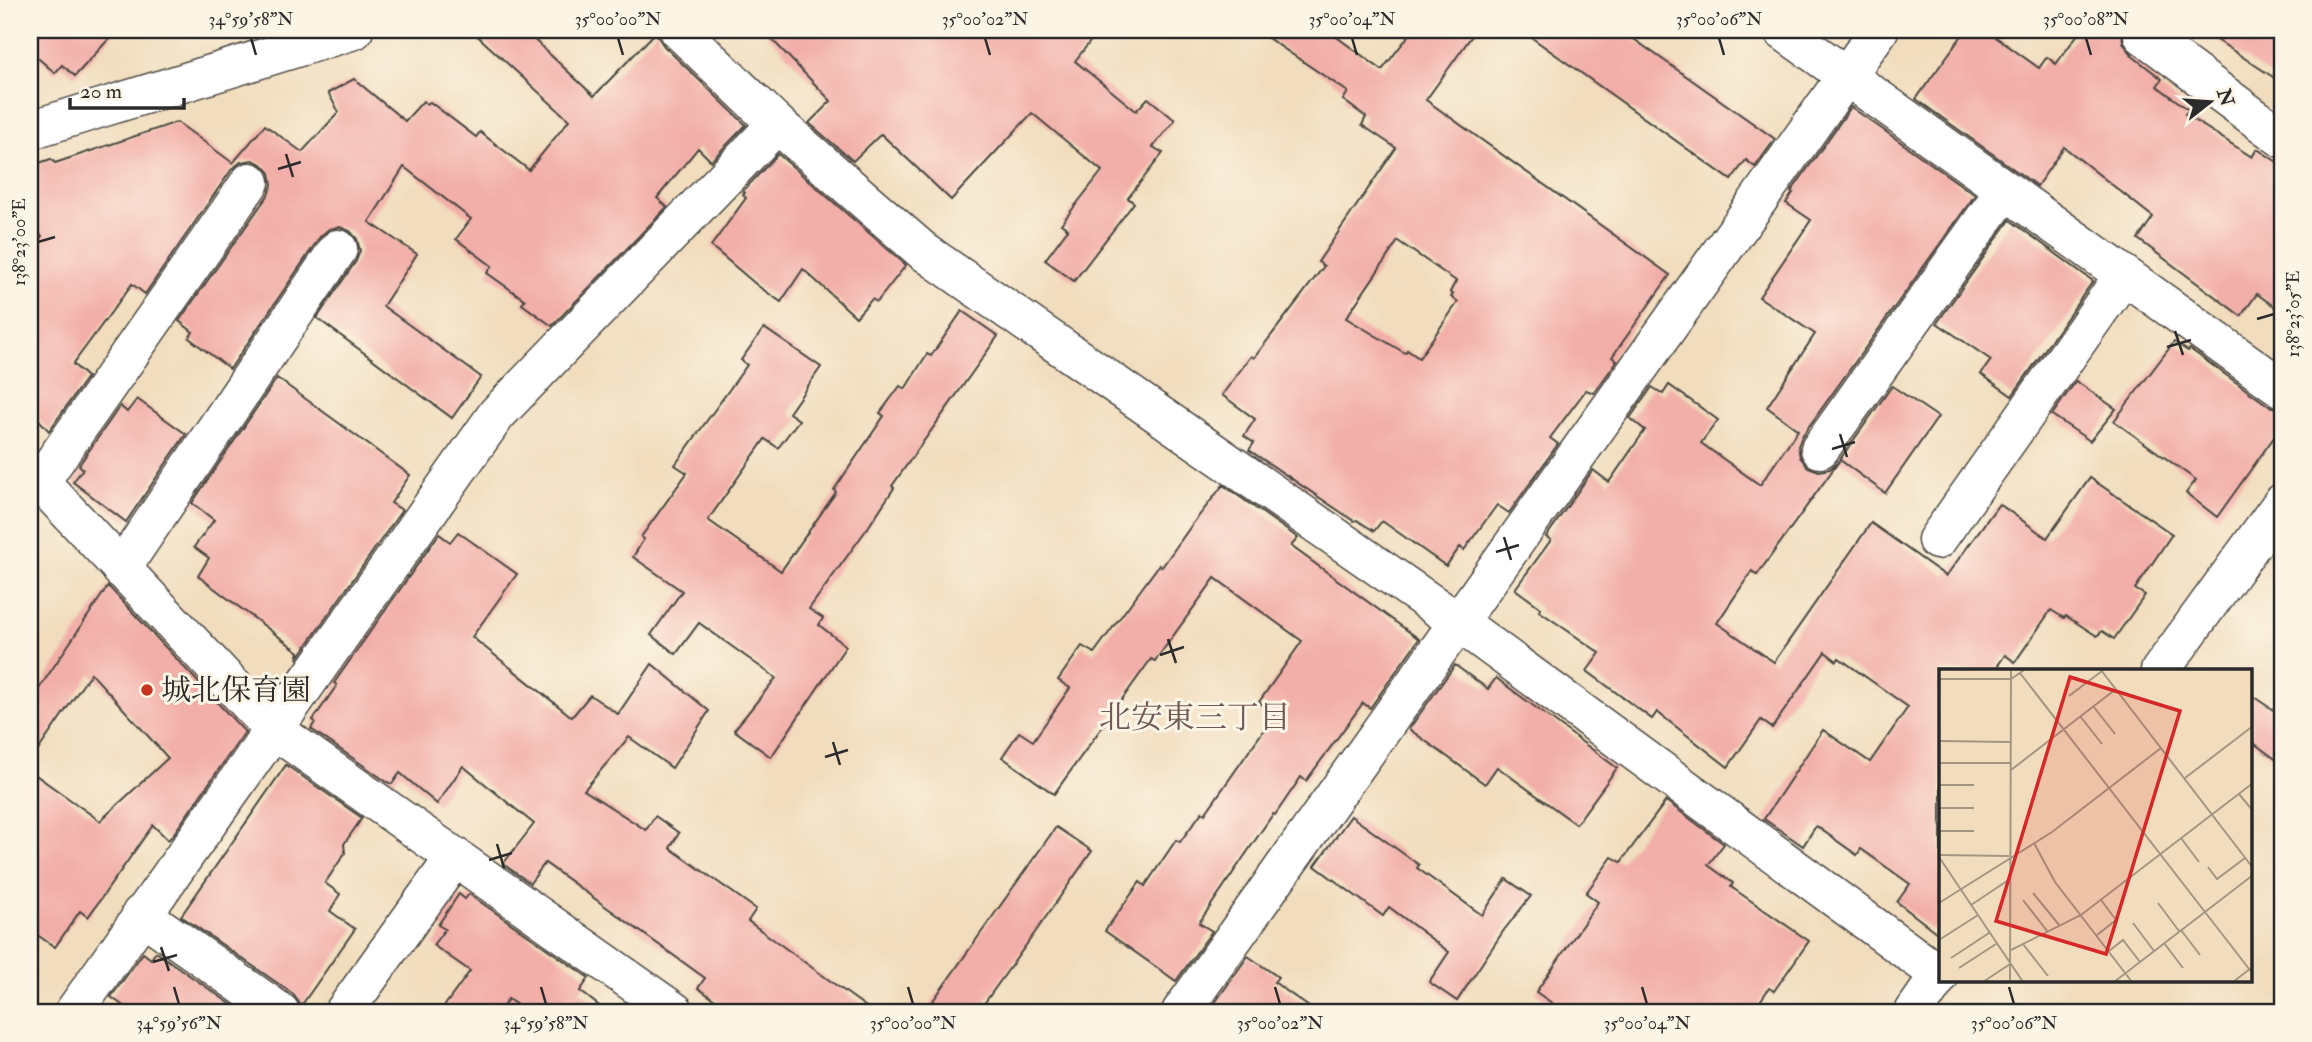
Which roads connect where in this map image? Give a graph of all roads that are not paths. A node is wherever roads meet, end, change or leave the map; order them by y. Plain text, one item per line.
1 (354, 30) edge
2 (679, 30) edge
3 (1782, 30) edge
4 (1879, 30) edge
5 (2143, 35) dead end
6 (1847, 75) junction
7 (776, 124) junction
8 (30, 130) edge
9 (2282, 138) edge
10 (250, 182) dead end
11 (2005, 190) junction
12 (338, 249) dead end
13 (2124, 275) junction
14 (2282, 388) edge
15 (1820, 449) dead end
16 (35, 477) edge
17 (2282, 503) edge
18 (1937, 540) dead end
19 (121, 569) junction
20 (1458, 622) junction
21 (2161, 669) edge
22 (272, 729) junction
23 (455, 858) junction
24 (141, 914) junction
25 (1939, 973) edge
26 (1939, 975) edge
27 (74, 1012) edge
28 (280, 1012) edge
29 (344, 1012) edge
30 (675, 1012) edge
31 (1181, 1012) edge
32 (1914, 1012) edge

1 - 8 street
2 - 7 street
3 - 6 street
4 - 6 street
5 - 9 street
6 - 11 street
6 - 20 street
7 - 20 street
7 - 22 street
10 - 16 street
11 - 13 street
11 - 15 street
12 - 19 street
13 - 14 street
13 - 18 street
16 - 19 street
17 - 21 street
19 - 22 street
20 - 25 street
20 - 31 street
22 - 23 street
22 - 24 street
23 - 29 street
23 - 30 street
24 - 27 street
24 - 28 street
26 - 32 street

